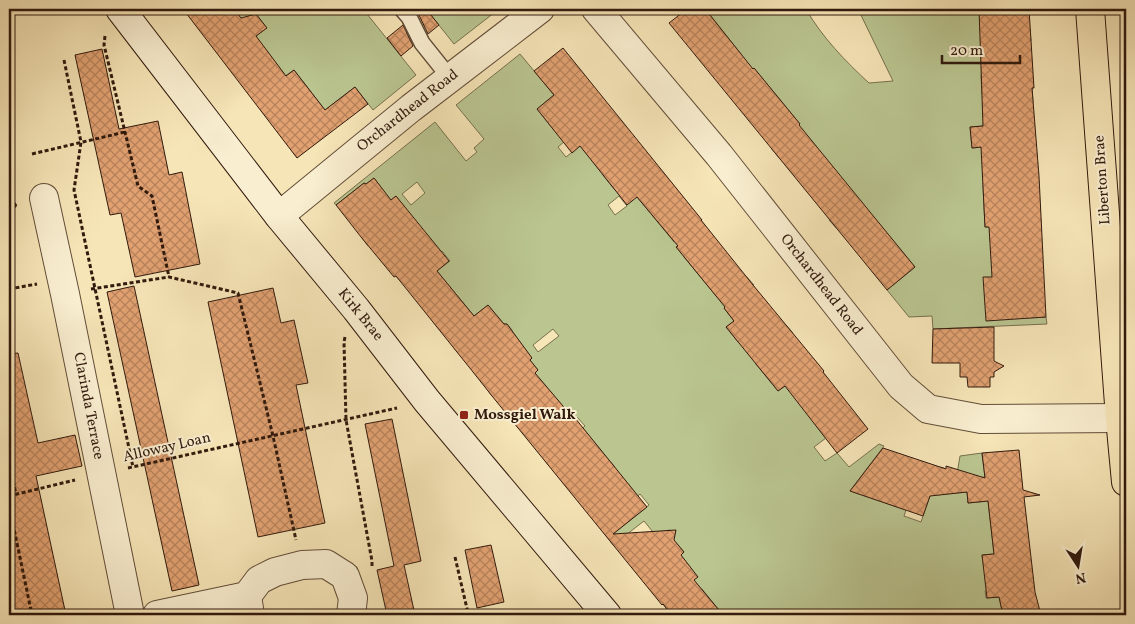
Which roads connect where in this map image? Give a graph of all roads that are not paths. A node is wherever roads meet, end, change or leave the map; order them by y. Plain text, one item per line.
1 (120, 9) edge
2 (402, 9) edge
3 (540, 9) edge
4 (596, 9) edge
5 (1090, 9) edge
6 (450, 78) junction
7 (44, 198) dead end
8 (279, 216) junction
9 (1123, 433) edge
10 (1126, 482) edge
11 (249, 606) edge
12 (130, 615) edge
13 (157, 615) edge
14 (351, 615) edge
15 (607, 615) edge

1 - 8 street, Kirk Brae
2 - 6 lane
3 - 6 street, Orchardhead Road
4 - 9 street, Orchardhead Road
5 - 9 main road, Liberton Brae
6 - 8 street, Orchardhead Road
7 - 12 street, Clarinda Terrace
8 - 15 street, Kirk Brae
9 - 10 main road, Liberton Brae
11 - 13 street
11 - 14 street

